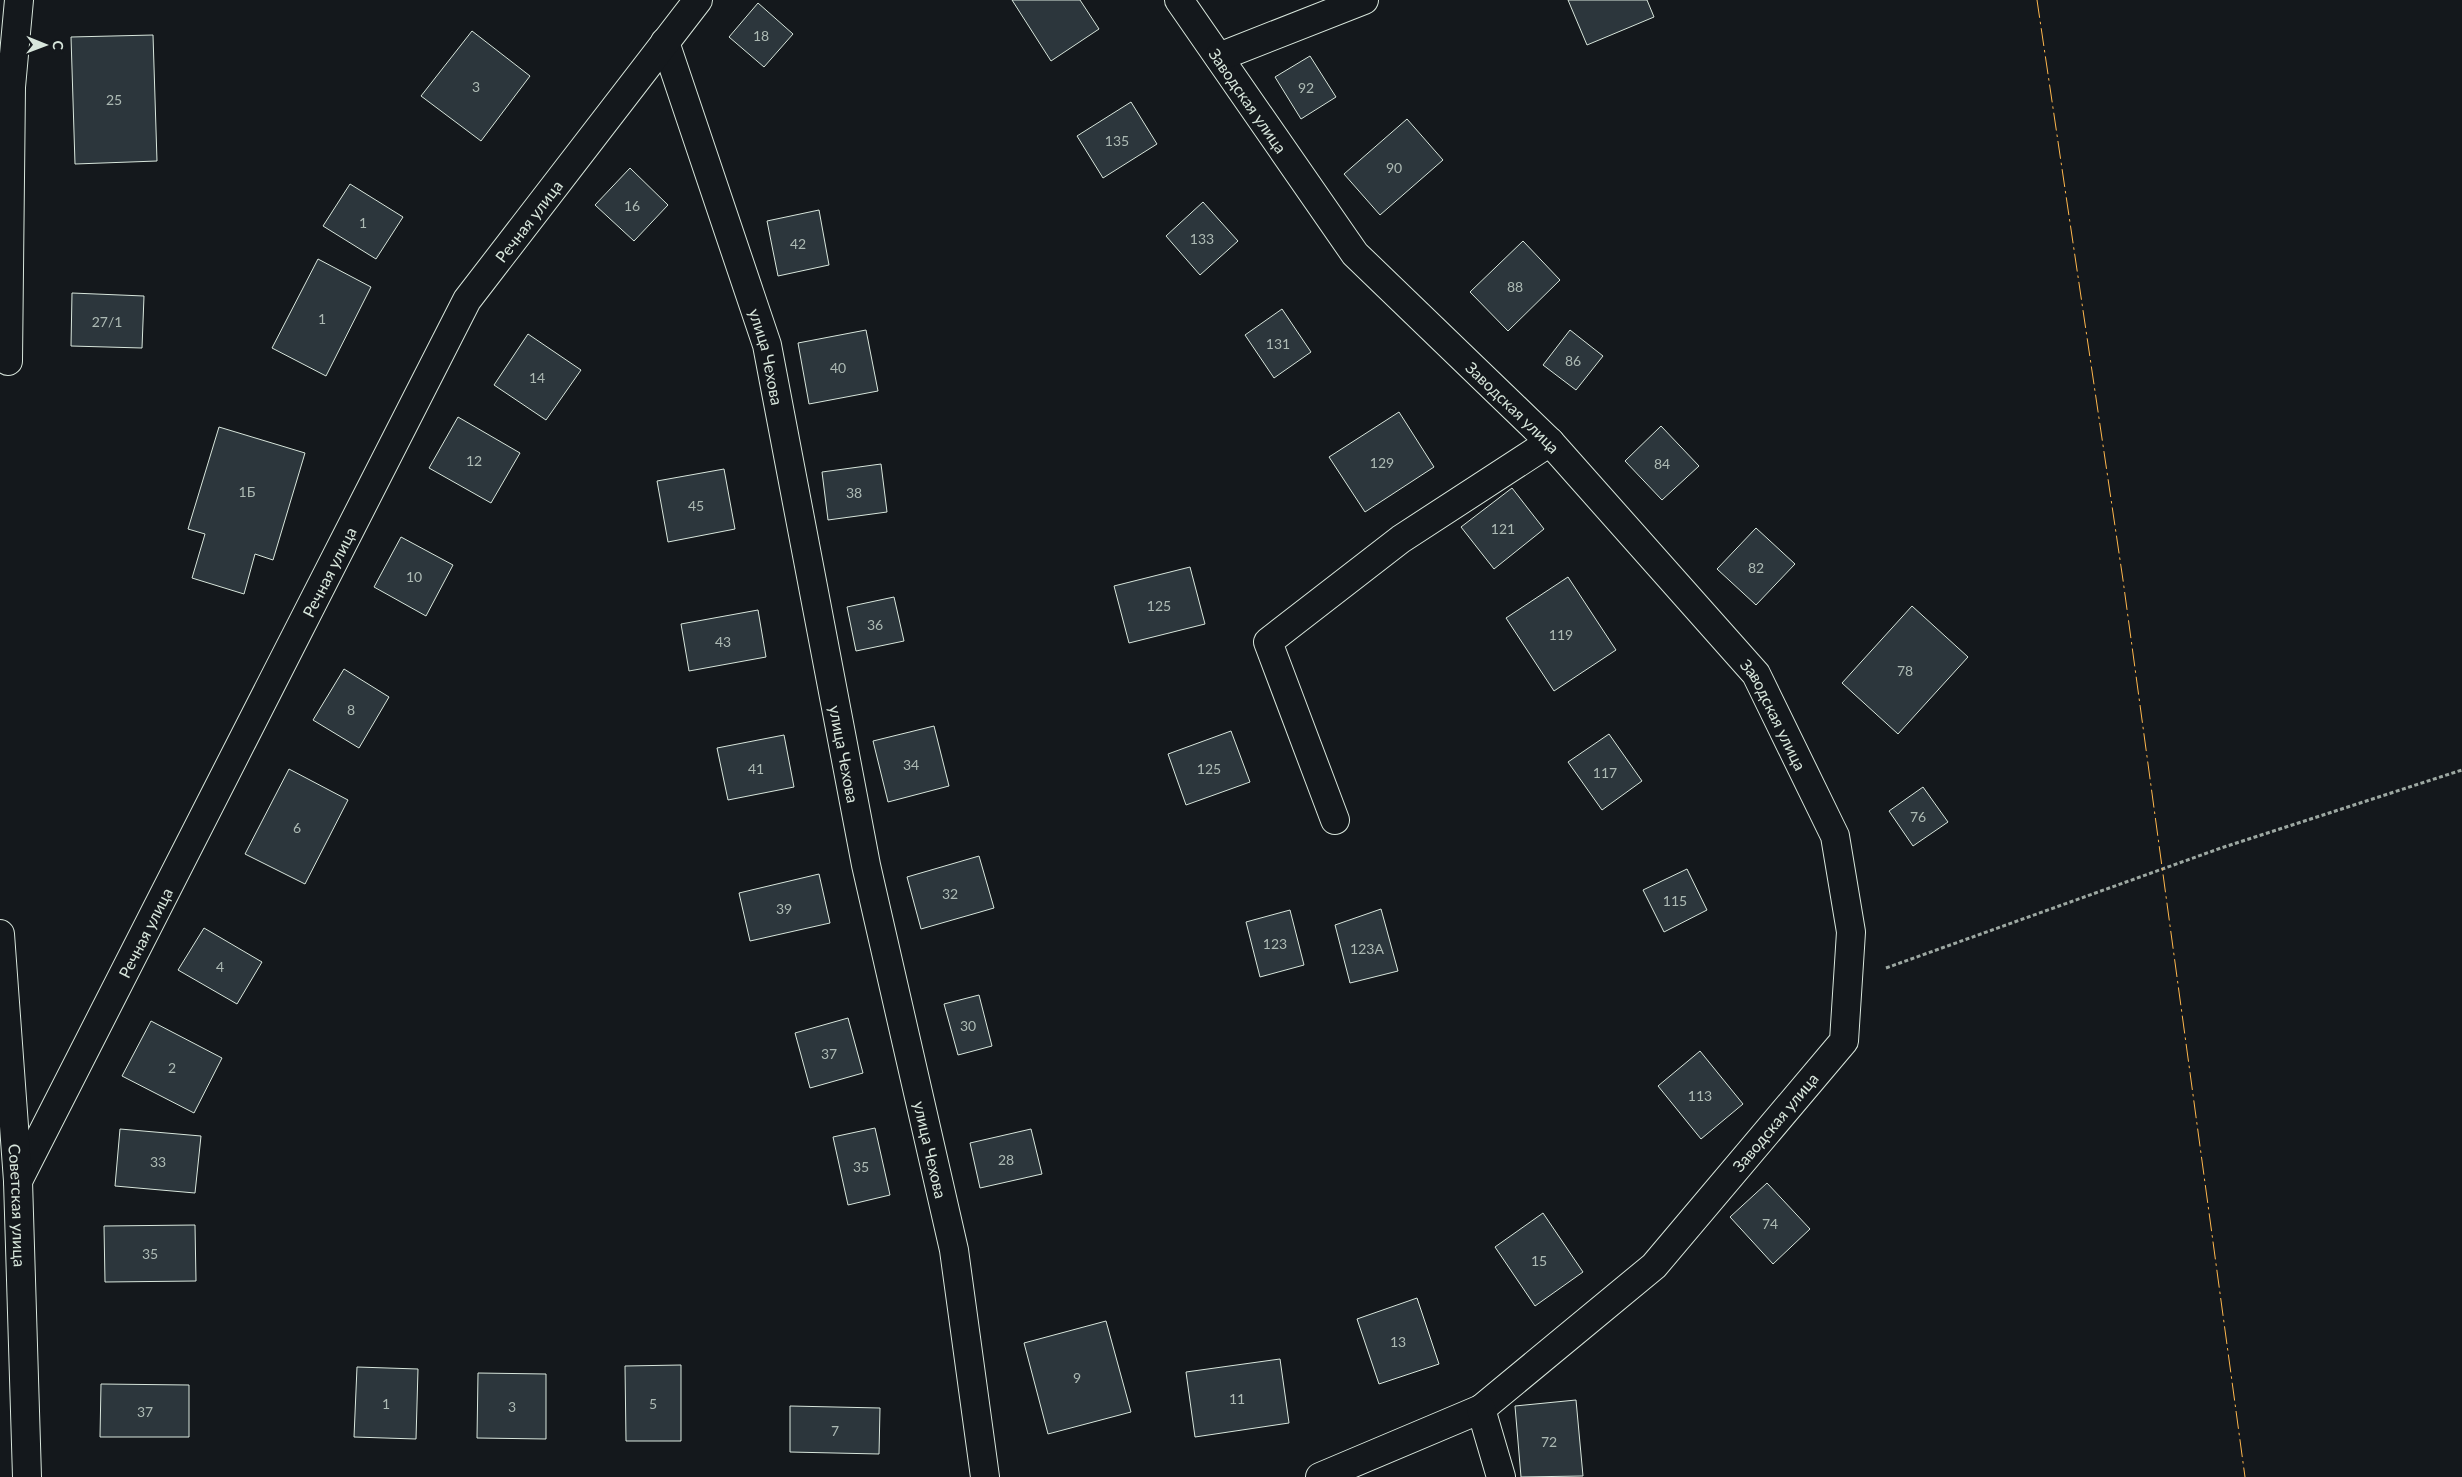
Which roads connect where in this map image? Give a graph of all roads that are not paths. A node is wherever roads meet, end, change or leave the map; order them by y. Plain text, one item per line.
1 (5, 0) edge
2 (19, 0) edge
3 (698, 0) edge
4 (1179, 0) edge
5 (1364, 0) edge
6 (0, 6) edge
7 (665, 42) junction
8 (1219, 57) junction
9 (8, 362) dead end
10 (1550, 442) junction
11 (1335, 820) dead end
12 (0, 934) edge
13 (18, 1181) junction
14 (1481, 1409) junction
15 (27, 1477) edge
16 (985, 1477) edge
17 (1320, 1477) edge
18 (1501, 1477) edge

1 - 6 street
2 - 9 street
3 - 7 street, Речная улица
4 - 8 street, Заводская улица
5 - 8 street
7 - 13 street, Речная улица
7 - 16 street, улица Чехова
8 - 10 street, Заводская улица
10 - 11 street
10 - 14 street, Заводская улица
12 - 13 street, Советская улица
13 - 15 street, Советская улица
14 - 17 street, Заводская улица
14 - 18 street

